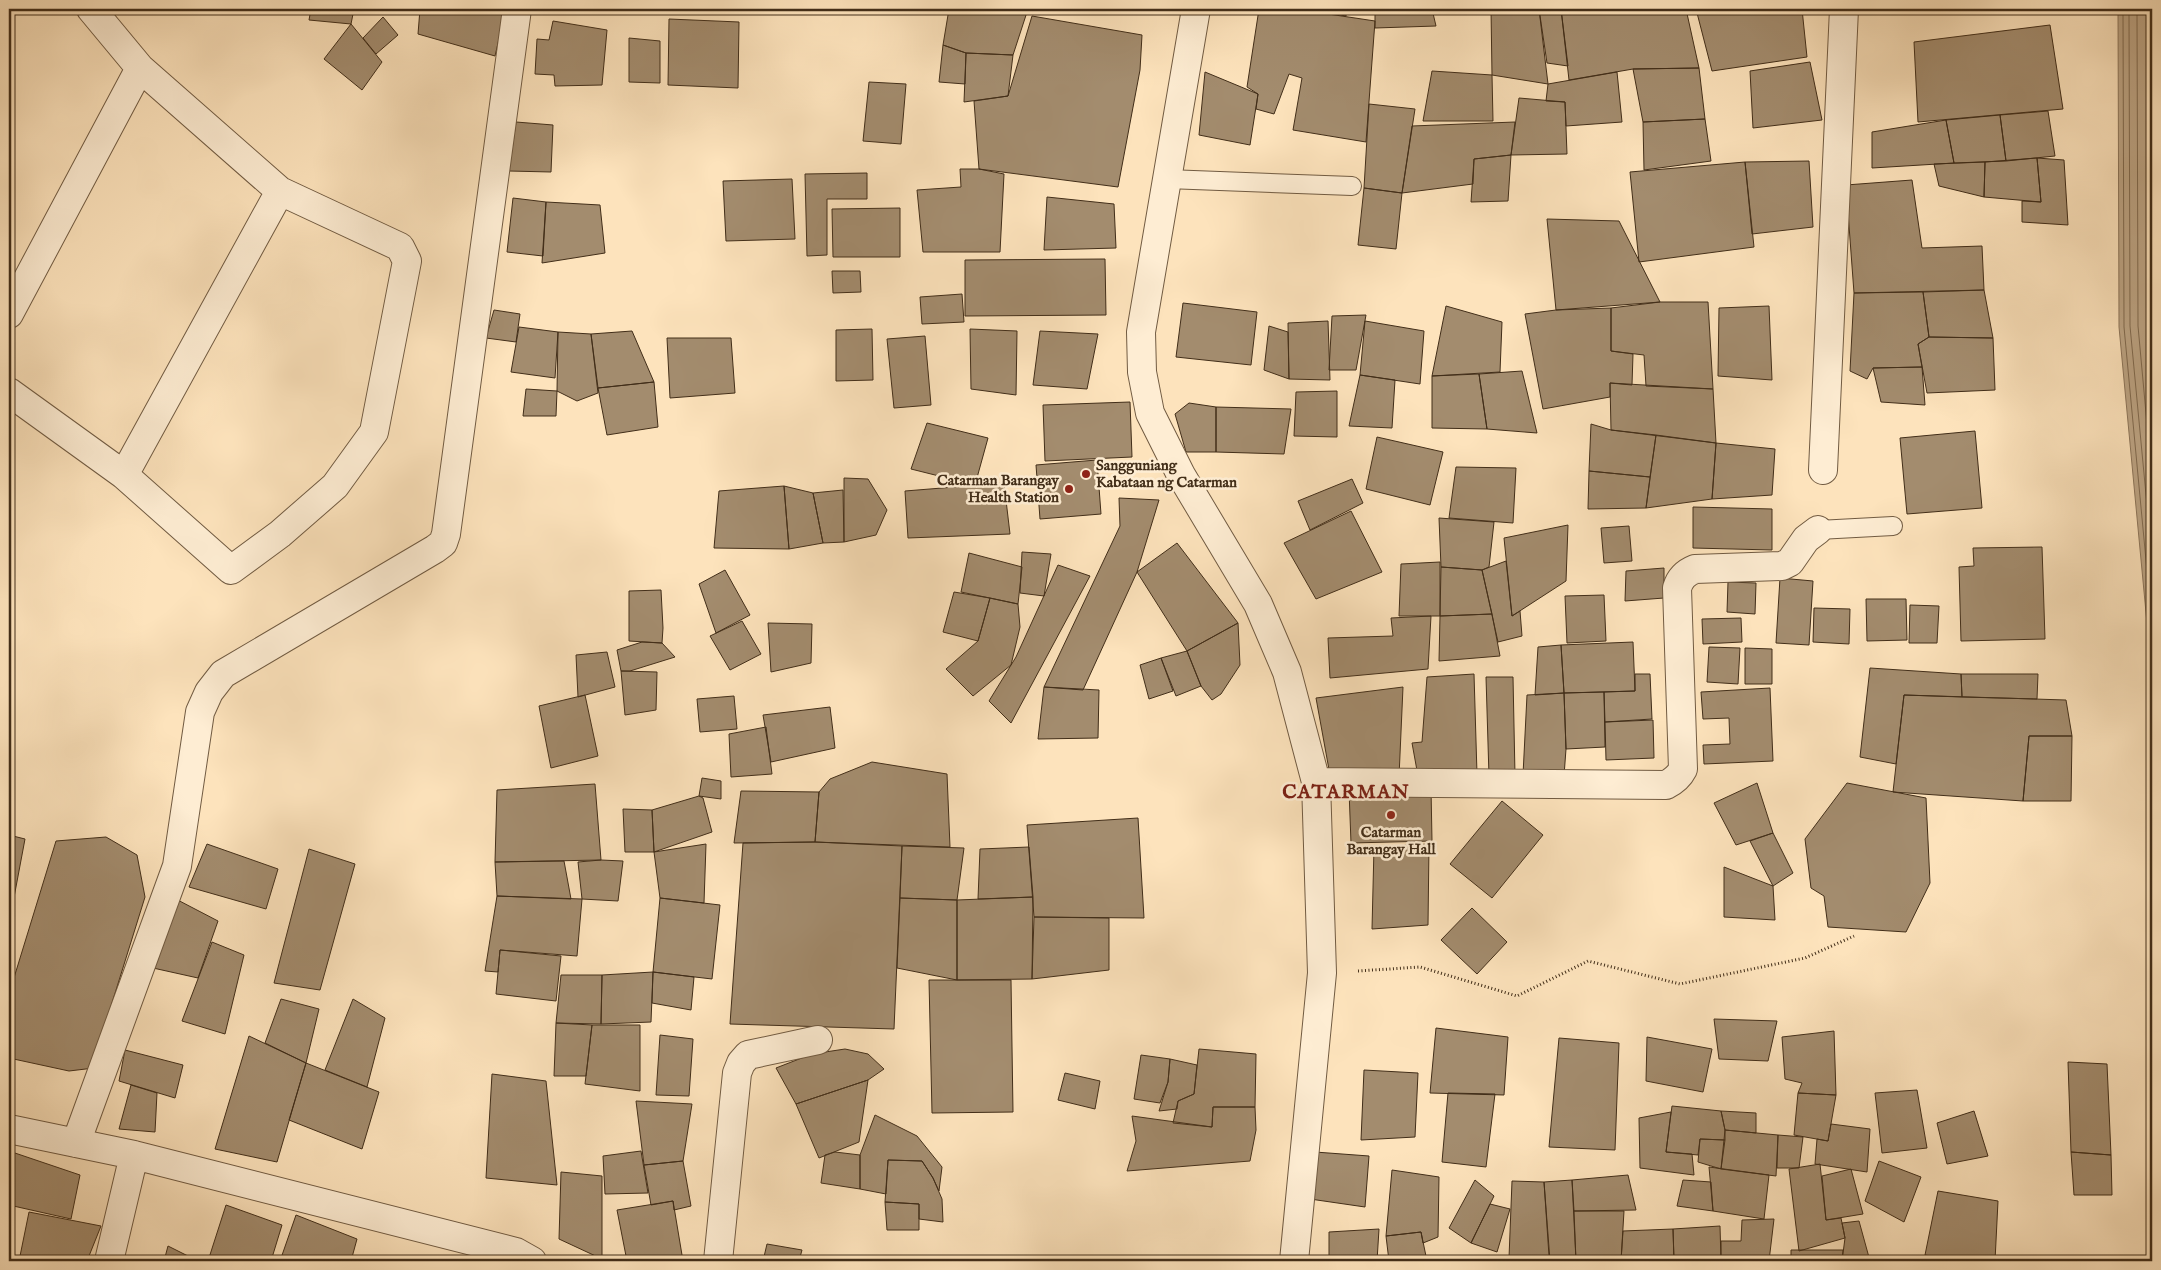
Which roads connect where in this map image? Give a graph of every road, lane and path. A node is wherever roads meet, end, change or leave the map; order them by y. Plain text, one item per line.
1 (91, 9) edge
2 (517, 9) edge
3 (1196, 9) edge
4 (1844, 9) edge
5 (140, 68) junction
6 (1167, 179) junction
7 (1352, 186) dead end
8 (280, 191) junction
9 (9, 314) edge
10 (9, 392) edge
11 (1823, 470) dead end
12 (124, 475) junction
13 (1893, 526) dead end
14 (1818, 530) joint
15 (1316, 782) junction
16 (1854, 936) dead end
17 (1322, 973) junction
18 (818, 1040) dead end
19 (9, 1129) edge
20 (76, 1143) junction
21 (134, 1155) junction
22 (109, 1261) edge
23 (532, 1261) edge
24 (718, 1261) edge
25 (1294, 1261) edge

1 - 5 street
2 - 20 street
3 - 6 street
4 - 11 street
5 - 8 street
5 - 9 street
6 - 7 lane
6 - 15 street
8 - 12 street
8 - 12 street
10 - 12 street
13 - 14 lane
14 - 15 street
15 - 17 street
16 - 17 path
17 - 25 street
18 - 24 street
19 - 20 street
20 - 21 street
21 - 22 street
21 - 23 street

